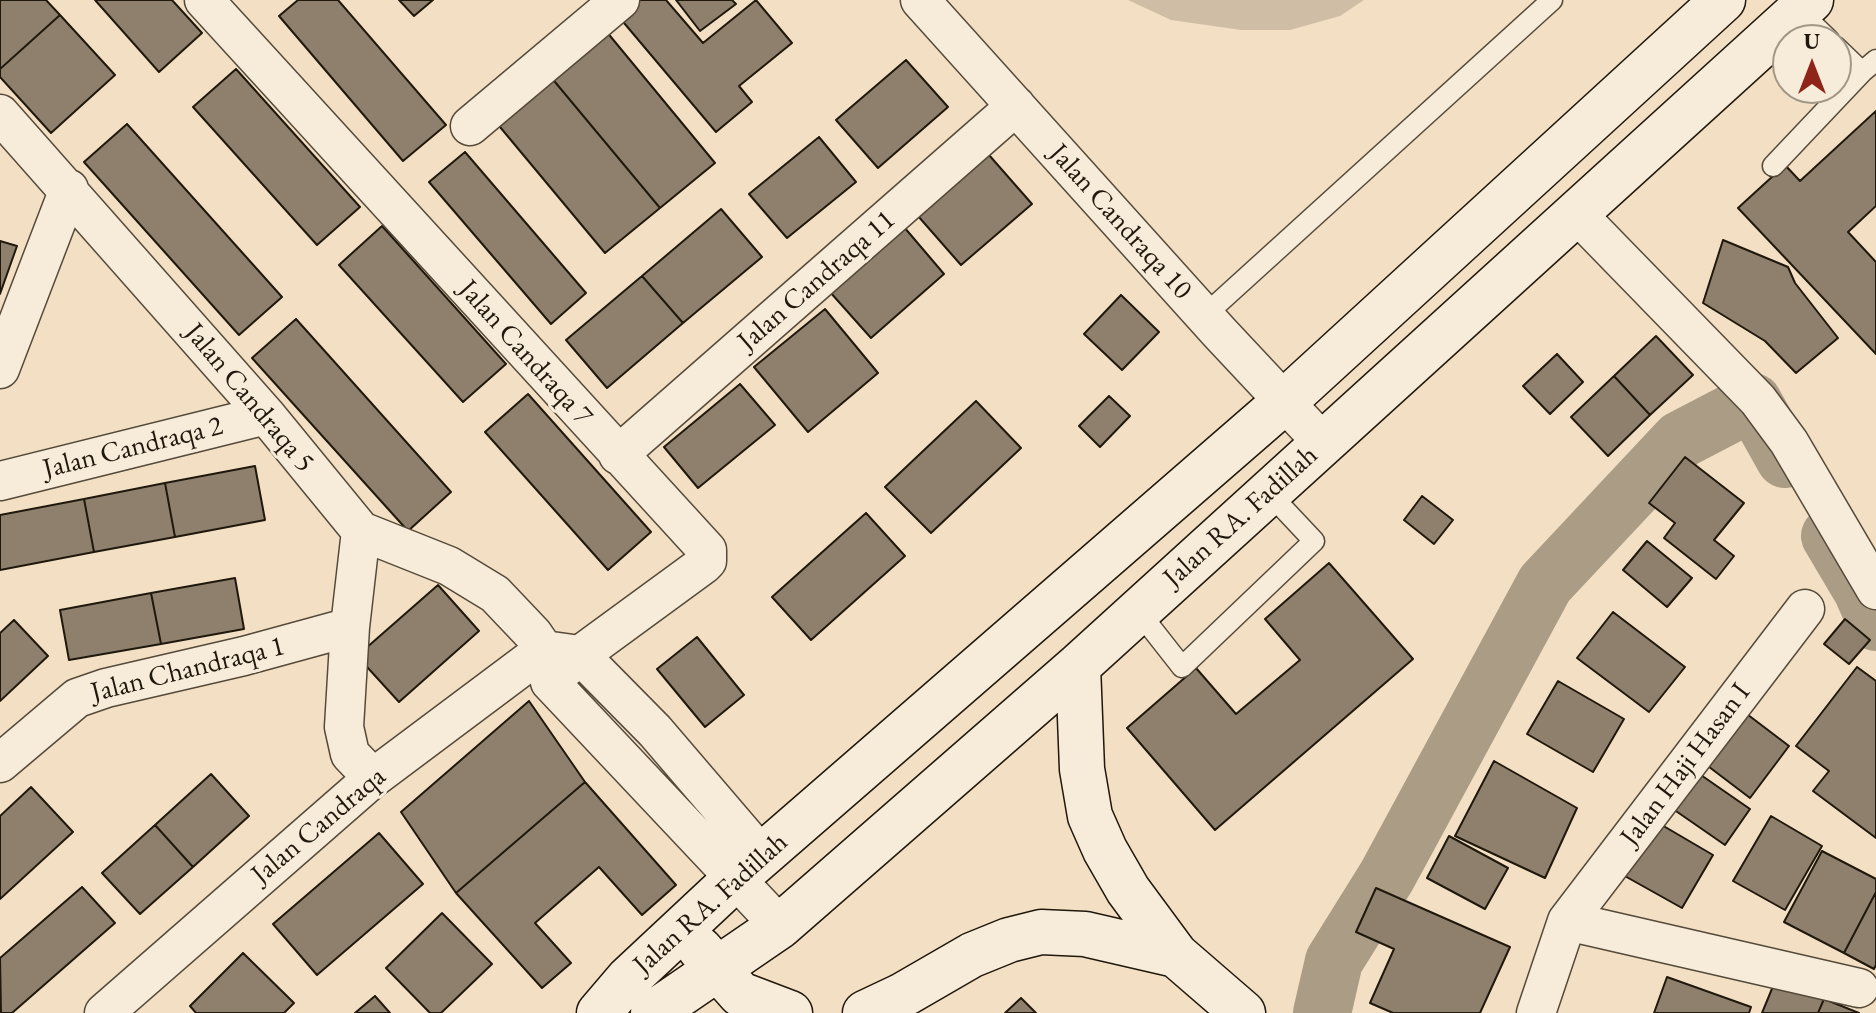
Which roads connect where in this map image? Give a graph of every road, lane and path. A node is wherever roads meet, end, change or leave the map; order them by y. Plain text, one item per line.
1 (204, 0) edge
2 (620, 0) edge
3 (920, 0) edge
4 (1552, 0) edge
5 (1723, 0) edge
6 (1813, 17) edge
7 (1869, 66) edge
8 (1016, 106) junction
9 (0, 114) edge
10 (470, 126) dead end
11 (1773, 166) dead end
12 (69, 189) junction
13 (1576, 213) junction
14 (1204, 316) junction
15 (0, 369) edge
16 (1284, 402) junction
17 (266, 415) junction
18 (1323, 443) junction
19 (618, 455) junction
20 (0, 481) edge
21 (1268, 492) junction
22 (361, 531) junction
23 (1876, 590) edge
24 (1805, 609) dead end
25 (1138, 611) junction
26 (350, 627) junction
27 (552, 655) junction
28 (1078, 666) junction
29 (0, 763) edge
30 (373, 778) junction
31 (749, 867) junction
32 (1567, 921) junction
33 (780, 926) junction
34 (683, 928) junction
35 (1176, 955) junction
36 (716, 970) junction
37 (1859, 988) dead end
38 (104, 1013) edge
39 (599, 1013) edge
40 (653, 1013) edge
41 (790, 1013) edge
42 (865, 1013) edge
43 (1243, 1013) edge
44 (1536, 1013) edge

1 - 19 street, Jalan Candraqa 7
2 - 10 street
3 - 8 street, Jalan Candraqa 10
4 - 14 lane
5 - 16 main road, Jalan RA. Fadillah
6 - 13 main road, Jalan RA. Fadillah
7 - 11 lane
8 - 14 street, Jalan Candraqa 10
8 - 19 street, Jalan Candraqa 11
9 - 12 street, Jalan Candraqa 5
12 - 15 street
12 - 17 street, Jalan Candraqa 5
13 - 18 main road, Jalan RA. Fadillah
13 - 23 street
14 - 16 street, Jalan Candraqa 10
16 - 18 street, Jalan Candraqa 10
16 - 31 main road, Jalan RA. Fadillah
17 - 20 street, Jalan Candraqa 2
17 - 22 street, Jalan Candraqa 5
18 - 21 main road, Jalan RA. Fadillah
19 - 27 street, Jalan Candraqa 7
21 - 25 main road, Jalan RA. Fadillah
21 - 25 lane
22 - 26 street
22 - 27 street, Jalan Candraqa 5
24 - 32 street, Jalan Haji Hasan I
25 - 28 main road, Jalan RA. Fadillah
26 - 29 street, Jalan Chandraqa 1
26 - 30 street
27 - 30 street, Jalan Candraqa
27 - 31 street
28 - 33 main road, Jalan RA. Fadillah
28 - 35 main road
30 - 38 street, Jalan Candraqa
31 - 33 street
31 - 34 main road, Jalan RA. Fadillah
32 - 37 street
32 - 44 street, Jalan Haji Hasan I
33 - 36 main road, Jalan RA. Fadillah
34 - 36 main road
34 - 39 main road, Jalan RA. Fadillah
35 - 42 main road
35 - 43 main road
36 - 40 main road, Jalan RA. Fadillah
36 - 41 main road

